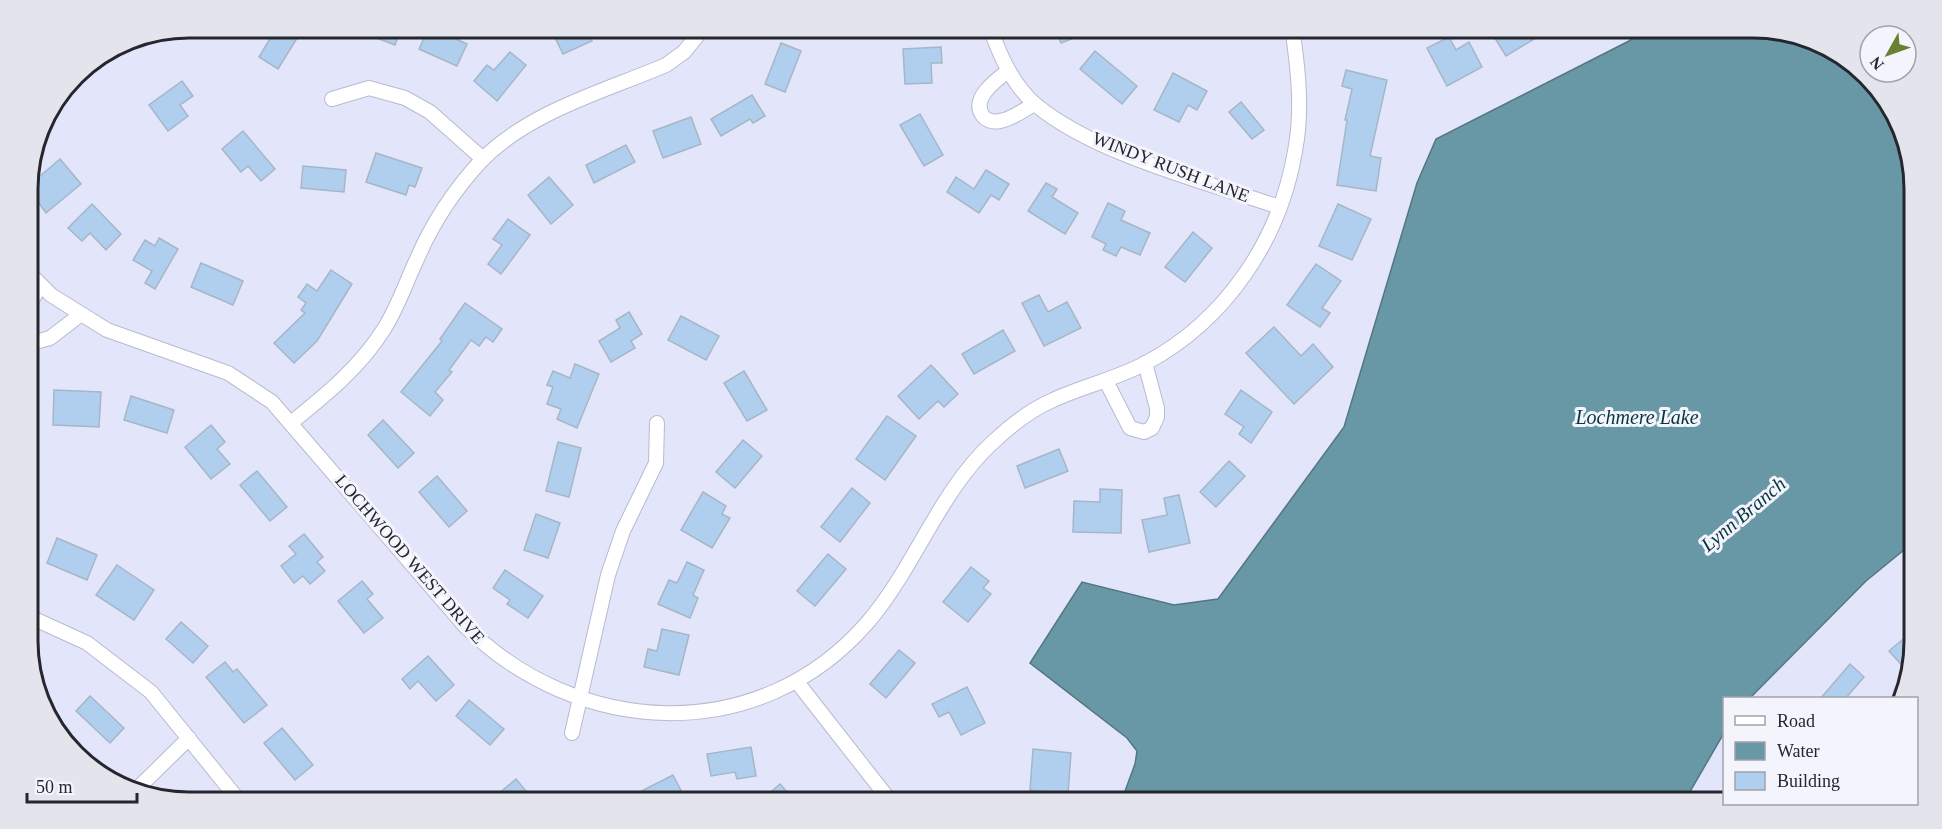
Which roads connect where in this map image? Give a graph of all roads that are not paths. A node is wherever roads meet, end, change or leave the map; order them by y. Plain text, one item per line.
1 (695, 38) edge
2 (994, 38) edge
3 (1293, 38) edge
4 (1008, 71) junction
5 (332, 99) dead end
6 (1034, 104) junction
7 (483, 159) junction
8 (1279, 207) junction
9 (40, 285) joint
10 (38, 289) edge
11 (80, 315) junction
12 (38, 341) edge
13 (1145, 363) junction
14 (1106, 381) junction
15 (292, 422) junction
16 (657, 423) dead end
17 (38, 621) edge
18 (797, 682) junction
19 (578, 699) junction
20 (572, 733) dead end
21 (189, 738) junction
22 (142, 784) edge
23 (232, 792) edge
24 (883, 792) edge

1 - 7 street
2 - 4 street, WINDY RUSH LANE
3 - 8 street, LOCHWOOD WEST DRIVE
4 - 6 street, WINDY RUSH LANE
4 - 6 street
5 - 7 street
6 - 8 street, WINDY RUSH LANE
7 - 15 street
8 - 13 street, LOCHWOOD WEST DRIVE
9 - 10 street
9 - 11 street, LOCHWOOD WEST DRIVE
11 - 12 street
11 - 15 street, LOCHWOOD WEST DRIVE
13 - 14 street, LOCHWOOD WEST DRIVE
13 - 14 street
14 - 18 street, LOCHWOOD WEST DRIVE
15 - 19 street, LOCHWOOD WEST DRIVE
16 - 19 street
17 - 21 street
18 - 19 street, LOCHWOOD WEST DRIVE
18 - 24 street
19 - 20 street
21 - 22 street
21 - 23 street

